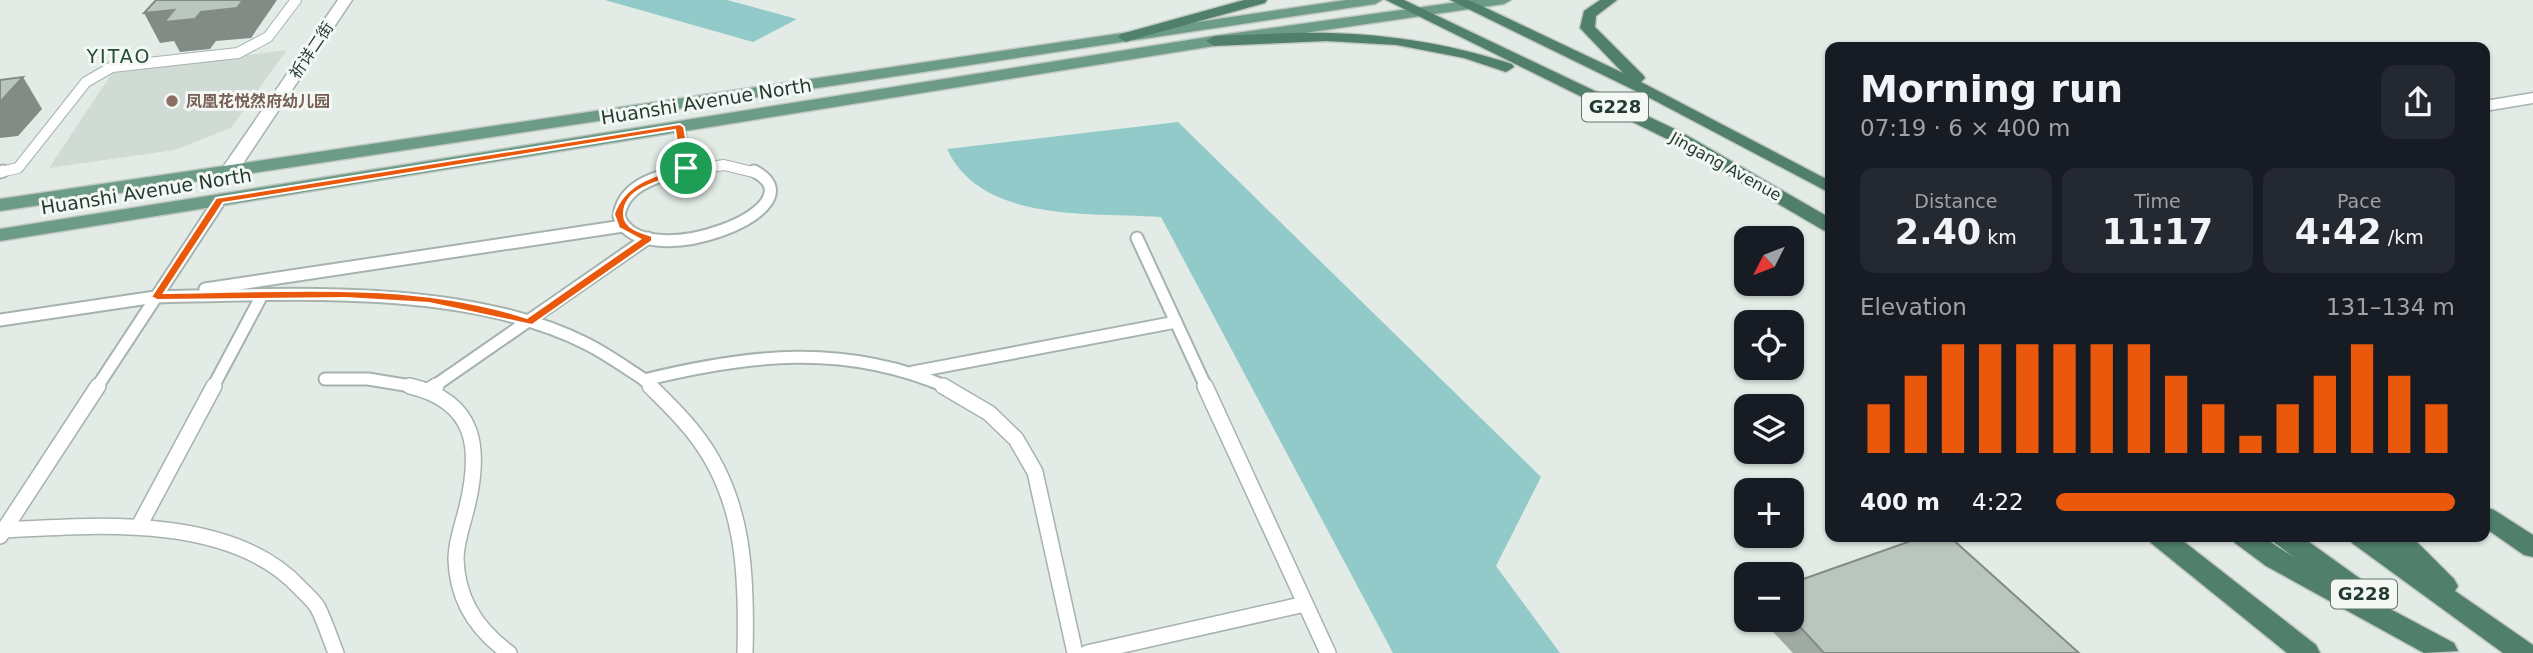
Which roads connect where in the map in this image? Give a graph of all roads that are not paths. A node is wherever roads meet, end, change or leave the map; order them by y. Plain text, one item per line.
1 (296, 0) edge
2 (345, 0) edge
3 (1260, 0) edge
4 (1375, 0) edge
5 (1393, 0) edge
6 (1504, 0) edge
7 (1610, 0) edge
8 (1462, 2) edge
9 (1418, 11) junction
10 (1126, 37) junction
11 (1214, 41) junction
12 (1654, 93) junction
13 (2533, 98) edge
14 (2513, 101) junction
15 (2490, 105) edge
16 (1615, 107) junction
17 (2533, 108) edge
18 (680, 127) junction
19 (1741, 140) junction
20 (1684, 141) junction
21 (686, 168) junction
22 (230, 170) junction
23 (0, 172) edge
24 (1825, 185) edge
25 (220, 200) junction
26 (0, 205) edge
27 (1825, 223) edge
28 (623, 226) junction
29 (0, 235) edge
30 (1137, 238) dead end
31 (648, 239) junction
32 (262, 295) junction
33 (157, 297) junction
34 (0, 320) edge
35 (528, 322) junction
36 (1176, 322) junction
37 (913, 373) junction
38 (325, 379) dead end
39 (643, 380) junction
40 (428, 391) junction
41 (2490, 519) edge
42 (139, 526) junction
43 (2, 533) edge
44 (2166, 542) edge
45 (2251, 542) edge
46 (2291, 542) edge
47 (2368, 542) edge
48 (2401, 542) edge
49 (2533, 548) edge
50 (1305, 604) junction
51 (2480, 623) junction
52 (2444, 652) edge
53 (336, 653) edge
54 (509, 653) edge
55 (745, 653) edge
56 (1075, 653) edge
57 (1087, 653) edge
58 (1328, 653) edge
59 (2306, 653) edge
60 (2524, 653) edge

1 - 23 lane
2 - 22 street, 祈详二街
3 - 10 highway
4 - 10 main road, Huanshi Avenue North
5 - 9 highway, Jingang Avenue / G228
6 - 8 main road, Huanshi Avenue North
7 - 12 highway
8 - 9 main road, Huanshi Avenue North
8 - 12 highway, Jingang Avenue / G228
9 - 11 main road, Huanshi Avenue North
9 - 16 highway, Jingang Avenue / G228
10 - 22 main road, Huanshi Avenue North
11 - 16 highway
11 - 18 main road, Huanshi Avenue North
12 - 19 highway, Jingang Avenue / G228
13 - 14 street
14 - 15 street
14 - 17 street
16 - 20 highway, Jingang Avenue / G228
18 - 21 lane
18 - 25 main road, Huanshi Avenue North
19 - 20 highway
19 - 24 highway, Jingang Avenue / G228
20 - 27 highway, Jingang Avenue / G228
21 - 28 lane
21 - 31 lane
22 - 26 main road, Huanshi Avenue North
25 - 29 main road, Huanshi Avenue North
25 - 33 lane
28 - 31 lane
28 - 33 lane
30 - 36 lane
31 - 35 lane
32 - 33 lane
32 - 35 lane
32 - 42 lane
33 - 34 lane
33 - 43 lane
35 - 39 lane
35 - 40 lane
36 - 37 lane
36 - 50 lane
37 - 39 lane
37 - 56 lane
38 - 40 lane
39 - 55 lane
40 - 54 lane
41 - 49 highway
42 - 43 lane
42 - 53 lane
44 - 59 highway
45 - 52 highway
46 - 52 highway, G228
47 - 51 highway, G228
48 - 51 highway
50 - 57 lane
50 - 58 lane
51 - 60 highway, G228

